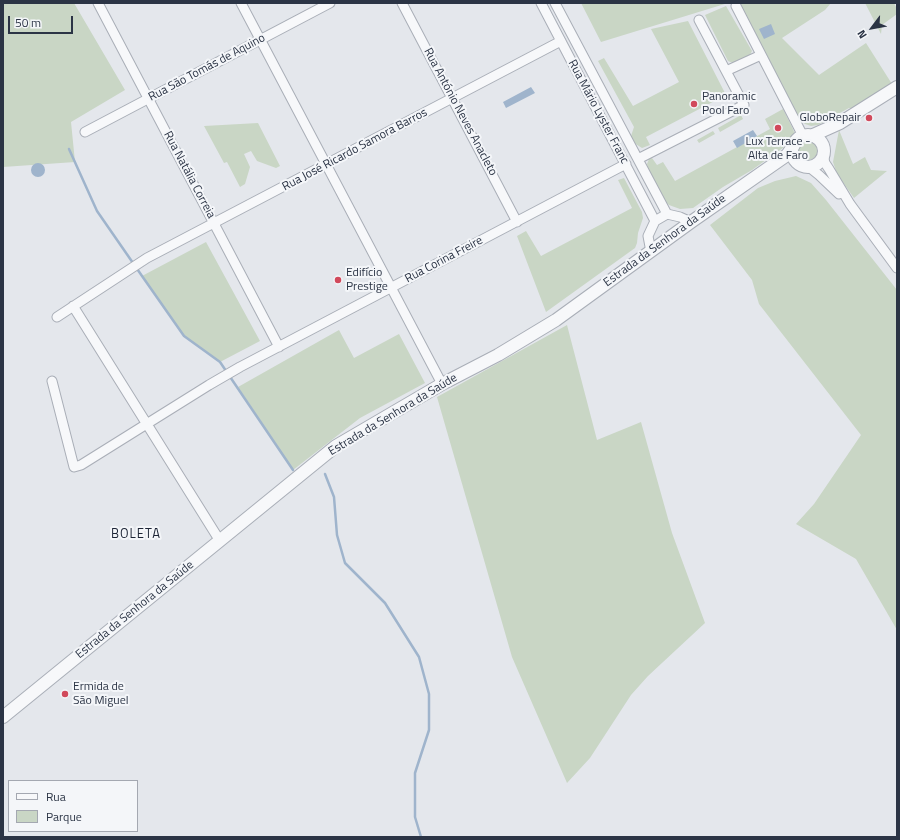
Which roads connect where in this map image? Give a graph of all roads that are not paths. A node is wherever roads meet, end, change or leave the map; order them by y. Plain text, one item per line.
1 (98, 3) edge
2 (241, 3) edge
3 (330, 3) edge
4 (402, 3) edge
5 (541, 3) edge
6 (555, 3) edge
7 (736, 6) dead end
8 (699, 20) dead end
9 (260, 40) junction
10 (561, 41) junction
11 (761, 55) junction
12 (726, 71) junction
13 (897, 87) edge
14 (148, 99) junction
15 (452, 99) junction
16 (840, 123) junction
17 (85, 132) dead end
18 (807, 136) junction
19 (794, 145) junction
20 (823, 153) junction
21 (638, 159) junction
22 (626, 164) junction
23 (326, 165) junction
24 (807, 167) junction
25 (745, 184) junction
26 (856, 213) junction
27 (667, 214) junction
28 (655, 221) junction
29 (517, 222) junction
30 (691, 222) junction
31 (214, 223) junction
32 (650, 252) junction
33 (897, 268) edge
34 (391, 288) junction
35 (73, 306) junction
36 (57, 317) dead end
37 (279, 347) junction
38 (52, 381) dead end
39 (442, 384) junction
40 (147, 424) junction
41 (220, 541) junction
42 (3, 717) edge

1 - 14 street, Rua Natália Correia
2 - 9 street
3 - 9 street, Rua São Tomás de Aquino
4 - 15 street, Rua António Neves Anacleto
5 - 10 street, Rua Mário Lyster Franc
6 - 21 street, Rua Mário Lyster Franc
7 - 11 street
8 - 12 street
9 - 14 street, Rua São Tomás de Aquino
9 - 23 street
10 - 15 street, Rua José Ricardo Samora Barros
10 - 22 street, Rua Mário Lyster Franc
11 - 12 street
11 - 18 street
12 - 21 street
13 - 16 street
14 - 17 street, Rua São Tomás de Aquino
14 - 31 street, Rua Natália Correia
15 - 23 street, Rua José Ricardo Samora Barros
15 - 29 street, Rua António Neves Anacleto
16 - 18 street
16 - 20 street
18 - 19 street
18 - 20 street
19 - 24 street
19 - 25 street
20 - 24 street
20 - 26 street
21 - 27 street, Rua Mário Lyster Franc
22 - 28 street, Rua Mário Lyster Franc
22 - 29 street, Rua Corina Freire
23 - 31 street, Rua José Ricardo Samora Barros
23 - 34 street
24 - 25 street
24 - 26 street
25 - 30 street, Estrada da Senhora da Saúde
26 - 33 street
27 - 28 street
27 - 30 street
28 - 32 street
29 - 34 street, Rua Corina Freire
30 - 32 street, Estrada da Senhora da Saúde
31 - 35 street, Rua José Ricardo Samora Barros
31 - 37 street, Rua Natália Correia
32 - 39 street, Estrada da Senhora da Saúde
34 - 37 street, Rua Corina Freire
34 - 39 street
35 - 36 street, Rua José Ricardo Samora Barros
35 - 40 street
37 - 40 street, Rua Corina Freire
38 - 40 street, Rua Corina Freire
39 - 41 street, Estrada da Senhora da Saúde
40 - 41 street
41 - 42 street, Estrada da Senhora da Saúde

